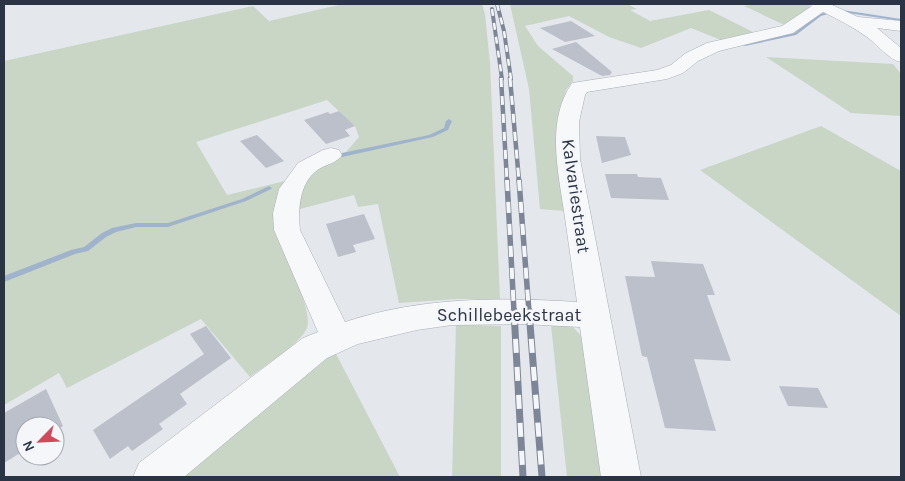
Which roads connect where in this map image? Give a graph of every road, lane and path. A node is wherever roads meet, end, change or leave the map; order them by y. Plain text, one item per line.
1 (825, 7) edge
2 (854, 21) junction
3 (901, 26) edge
4 (901, 57) edge
5 (331, 154) dead end
6 (595, 316) junction
7 (336, 338) junction
8 (153, 477) edge
9 (622, 477) edge

1 - 2 street
1 - 6 street, Kalvariestraat
2 - 3 street
2 - 4 street
5 - 7 street
6 - 7 street, Schillebeekstraat
6 - 9 street, Kalvariestraat
7 - 8 street, Schillebeekstraat

